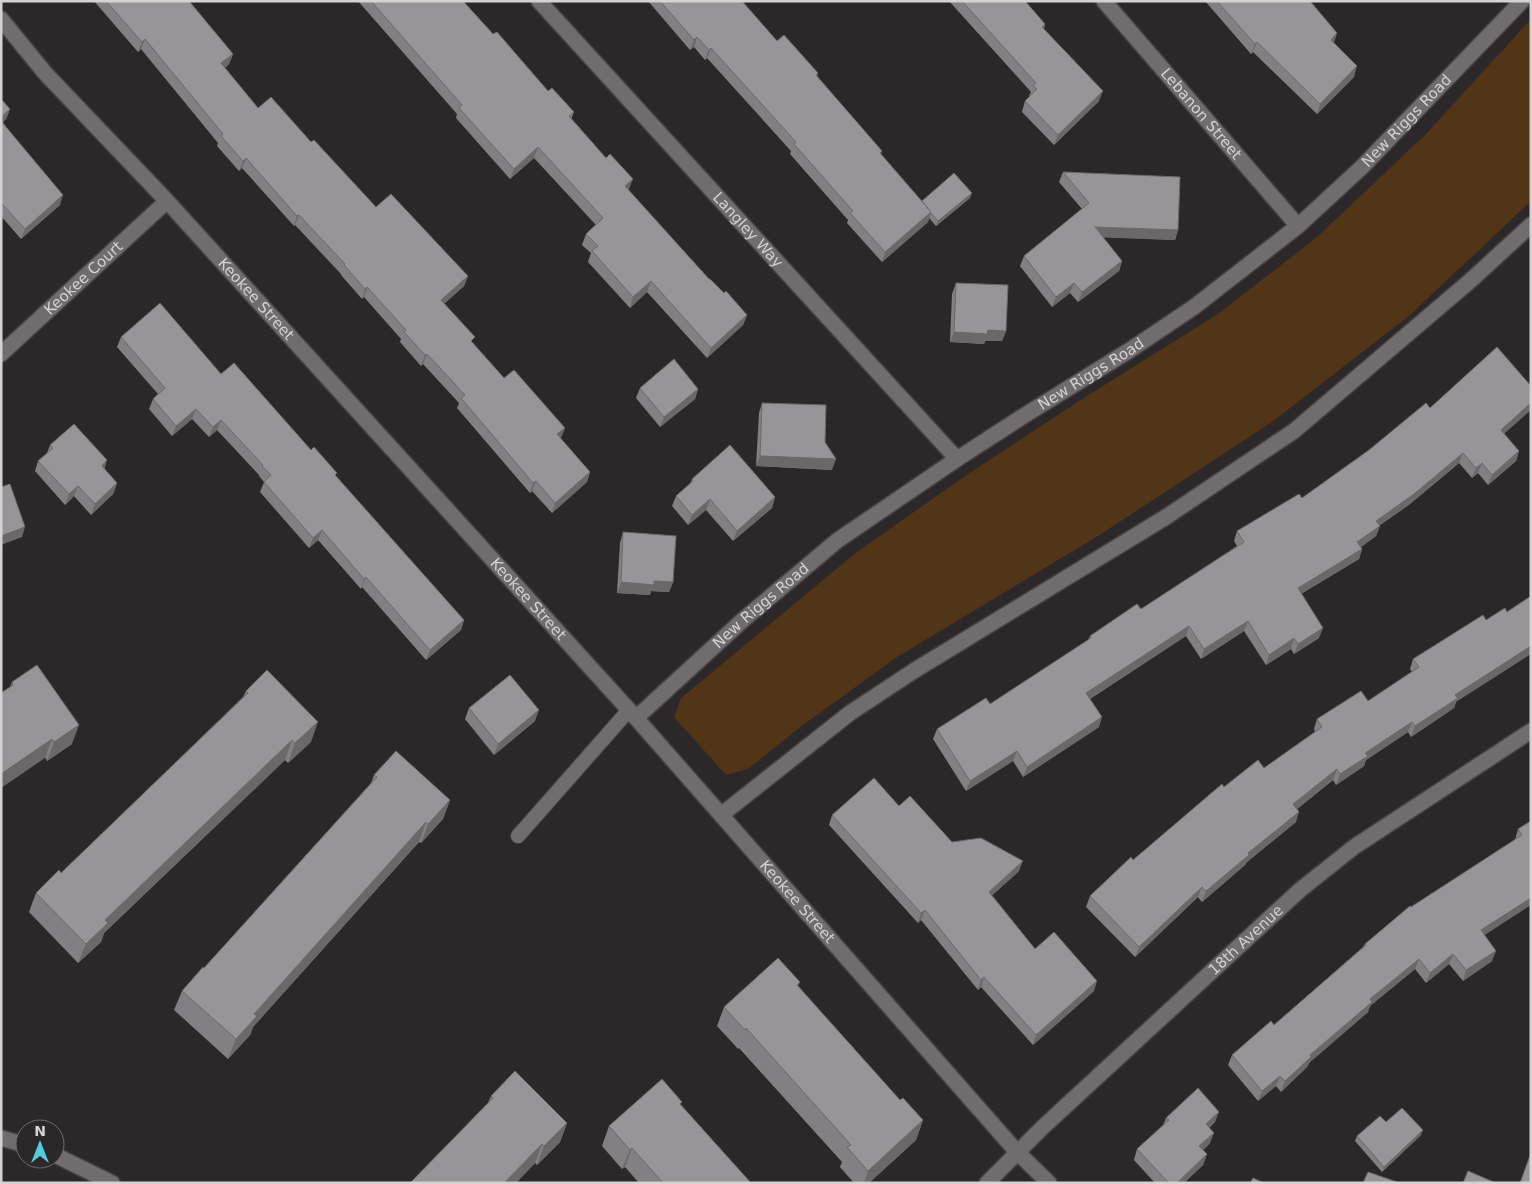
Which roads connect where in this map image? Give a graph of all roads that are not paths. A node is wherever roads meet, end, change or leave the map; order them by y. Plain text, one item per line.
1 (538, 1) edge
2 (1104, 1) edge
3 (1522, 1) edge
4 (1, 19) edge
5 (167, 201) junction
6 (1531, 225) edge
7 (1298, 226) junction
8 (1, 354) edge
9 (957, 459) junction
10 (632, 714) junction
11 (1531, 731) edge
12 (721, 815) junction
13 (518, 836) dead end
14 (1, 1138) edge
15 (15, 1142) edge
16 (1016, 1152) junction
17 (65, 1160) edge
18 (112, 1183) edge
19 (987, 1183) edge
20 (1049, 1183) edge

1 - 9 street, Langley Way
2 - 7 street, Lebanon Street
3 - 7 street, New Riggs Road
4 - 5 street, Keokee Street
5 - 8 street, Keokee Court
5 - 10 street, Keokee Street
6 - 12 street
7 - 9 street, New Riggs Road
9 - 10 street, New Riggs Road
10 - 12 street, Keokee Street
10 - 13 lane
11 - 16 street, 18th Avenue
12 - 16 street, Keokee Street
14 - 15 street
16 - 19 street, 18th Avenue
16 - 20 street, Keokee Street
17 - 18 street

